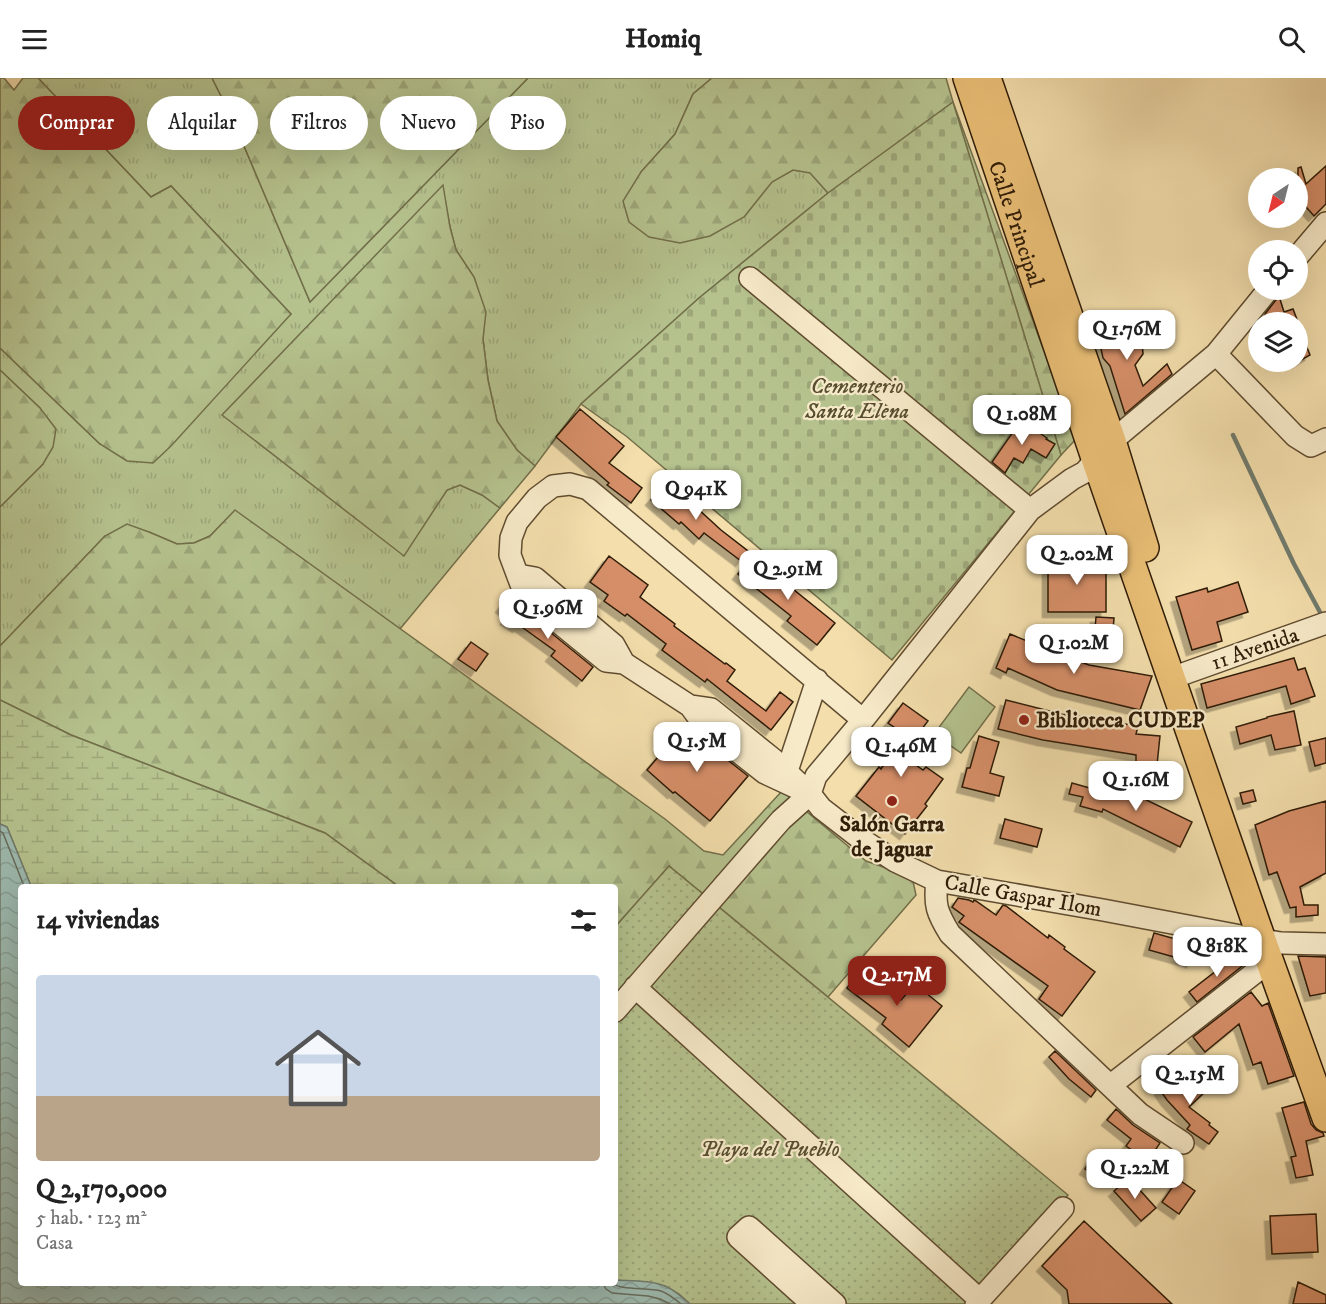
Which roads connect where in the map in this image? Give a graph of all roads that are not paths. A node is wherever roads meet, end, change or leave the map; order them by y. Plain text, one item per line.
1 (967, 78) edge
2 (987, 78) edge
3 (1326, 223) edge
4 (1308, 244) edge
5 (750, 278) dead end
6 (1260, 300) edge
7 (1216, 354) junction
8 (1326, 440) edge
9 (1104, 451) junction
10 (1030, 510) junction
11 (1326, 623) edge
12 (1183, 674) junction
13 (817, 680) junction
14 (690, 706) junction
15 (863, 720) junction
16 (787, 771) junction
17 (810, 794) junction
18 (937, 881) junction
19 (1326, 944) edge
20 (1271, 949) junction
21 (635, 987) junction
22 (618, 1007) edge
23 (1326, 1071) edge
24 (1111, 1085) junction
25 (1326, 1118) edge
26 (1183, 1143) dead end
27 (1063, 1208) dead end
28 (743, 1232) dead end
29 (978, 1302) edge
30 (827, 1303) edge

1 - 9 main road, Calle Principal
2 - 9 main road, Calle Principal
3 - 4 street
5 - 10 street
6 - 7 street
7 - 8 street
7 - 9 street
9 - 10 street
9 - 12 main road, Calle Principal
9 - 20 main road, Calle Principal
10 - 15 street
11 - 12 street, 11 Avenida
12 - 20 main road, Calle Principal
13 - 14 street
13 - 15 street
13 - 16 street
14 - 16 street, Calle Gaspar Ilom
14 - 17 street
15 - 17 street
16 - 17 street, Calle Gaspar Ilom
17 - 18 street, Calle Gaspar Ilom
17 - 21 street
18 - 20 street, Calle Gaspar Ilom
18 - 24 street
19 - 20 street, Calle Gaspar Ilom
20 - 23 main road, Calle Principal
20 - 24 street
20 - 25 main road, Calle Principal
21 - 22 street
21 - 29 street
24 - 26 street
27 - 29 street
28 - 30 street

